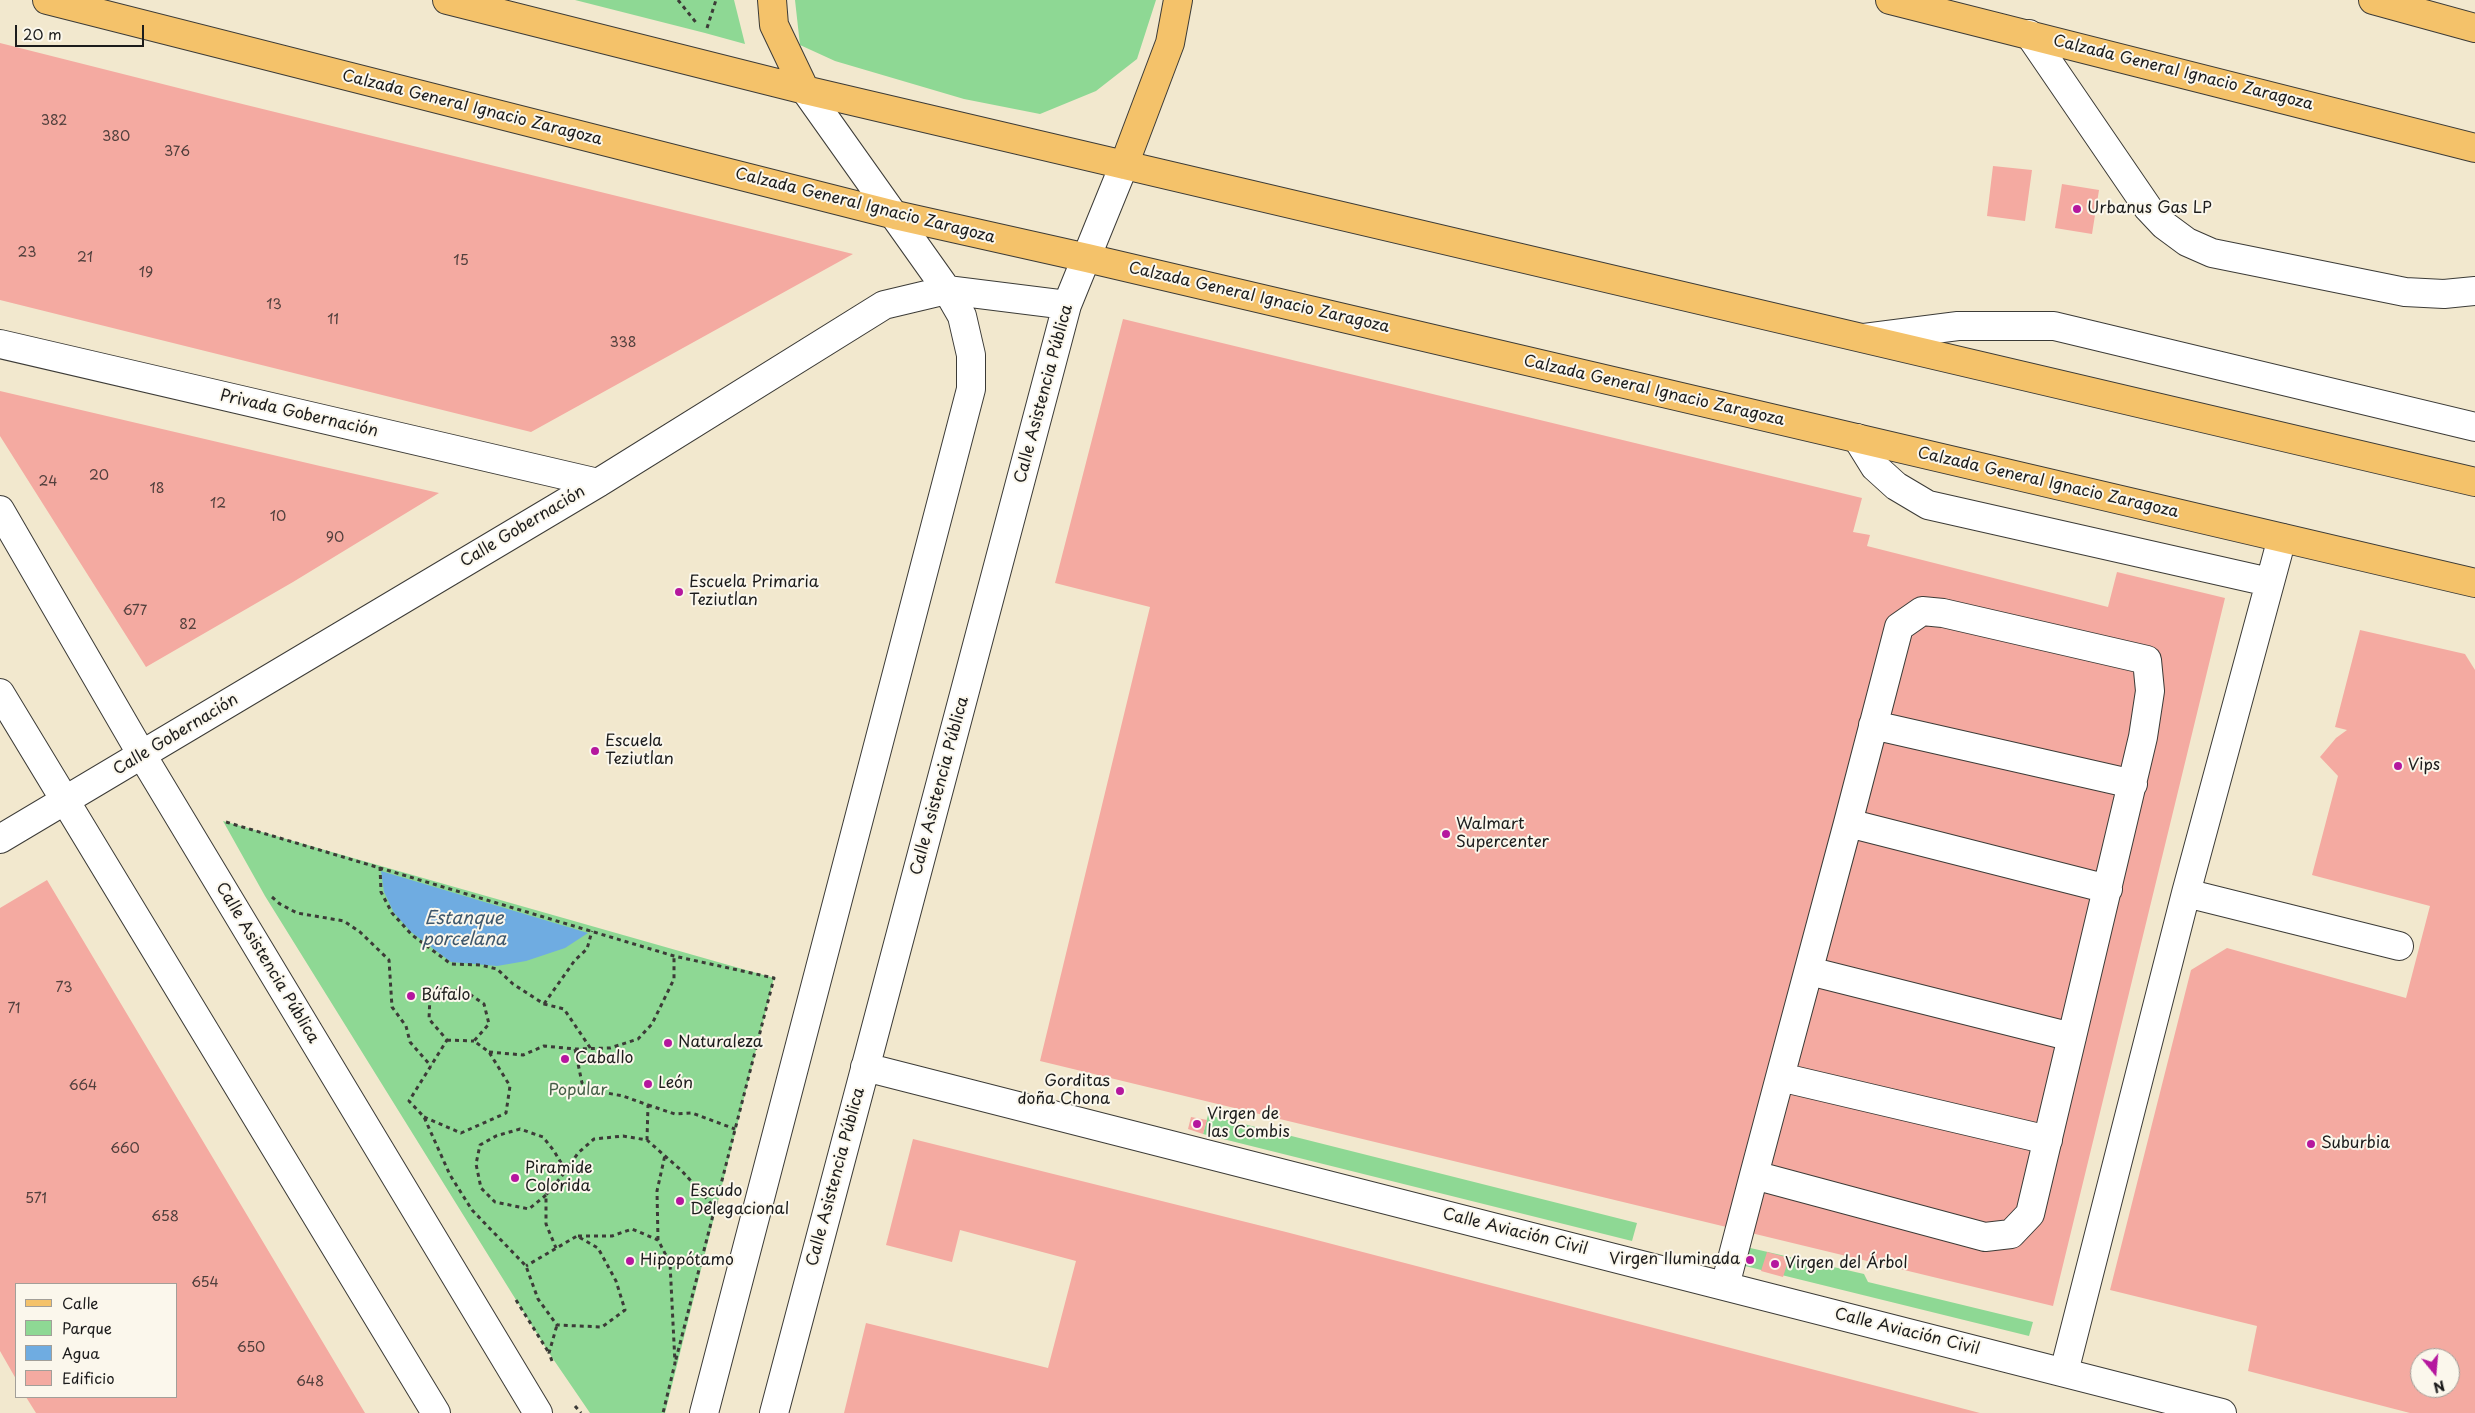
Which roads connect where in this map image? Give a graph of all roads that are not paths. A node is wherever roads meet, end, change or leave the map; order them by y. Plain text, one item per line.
1 (47, 0) edge
2 (447, 0) edge
3 (772, 0) edge
4 (1178, 0) edge
5 (1890, 0) edge
6 (2373, 0) edge
7 (2475, 28) edge
8 (2030, 34) junction
9 (805, 90) junction
10 (2475, 148) edge
11 (1124, 165) junction
12 (895, 215) junction
13 (1087, 258) junction
14 (947, 290) junction
15 (2475, 291) edge
16 (1067, 305) junction
17 (1864, 338) junction
18 (0, 344) edge
19 (2475, 428) edge
20 (1857, 438) junction
21 (2475, 482) edge
22 (598, 483) junction
23 (0, 510) edge
24 (2282, 538) junction
25 (2269, 582) junction
26 (2475, 583) edge
27 (0, 693) edge
28 (1873, 726) junction
29 (142, 755) junction
30 (2133, 784) junction
31 (65, 801) junction
32 (1848, 823) junction
33 (0, 839) edge
34 (2108, 889) junction
35 (2186, 893) junction
36 (2399, 946) dead end
37 (1809, 971) junction
38 (2072, 1037) junction
39 (865, 1067) junction
40 (1780, 1077) junction
41 (2048, 1140) junction
42 (1754, 1175) junction
43 (1725, 1286) junction
44 (2064, 1372) junction
45 (436, 1413) edge
46 (538, 1413) edge
47 (704, 1413) edge
48 (774, 1413) edge
49 (2222, 1413) edge

1 - 12 main road, Calzada General Ignacio Zaragoza
2 - 9 main road
3 - 9 main road
4 - 11 main road
5 - 8 main road, Calzada General Ignacio Zaragoza
6 - 7 main road
8 - 10 main road, Calzada General Ignacio Zaragoza
8 - 15 street
9 - 11 main road
9 - 12 street
11 - 13 street, Calle Asistencia Pública
11 - 17 main road
12 - 13 main road, Calzada General Ignacio Zaragoza
12 - 14 street
13 - 16 street, Calle Asistencia Pública
13 - 20 main road, Calzada General Ignacio Zaragoza
14 - 16 street, Calle Gobernación
14 - 22 street, Calle Gobernación
14 - 47 street
16 - 39 street, Calle Asistencia Pública
17 - 19 street
17 - 21 main road
18 - 22 street, Privada Gobernación
20 - 24 main road, Calzada General Ignacio Zaragoza
20 - 25 street
22 - 29 street, Calle Gobernación
23 - 29 street, Calle Asistencia Pública
24 - 25 street
24 - 26 main road, Calzada General Ignacio Zaragoza
25 - 35 street
27 - 31 street
28 - 30 street
28 - 30 street
28 - 32 street
29 - 31 street, Calle Gobernación
29 - 46 street, Calle Asistencia Pública
30 - 34 street
31 - 33 street, Calle Gobernación
31 - 45 street
32 - 34 street
32 - 37 street
34 - 38 street
35 - 36 street
35 - 44 street
37 - 38 street
37 - 40 street
38 - 41 street
39 - 43 street, Calle Aviación Civil
39 - 48 street, Calle Asistencia Pública
40 - 41 street
40 - 42 street
41 - 42 street
42 - 43 street
43 - 44 street, Calle Aviación Civil
44 - 49 street, Calle Aviación Civil

